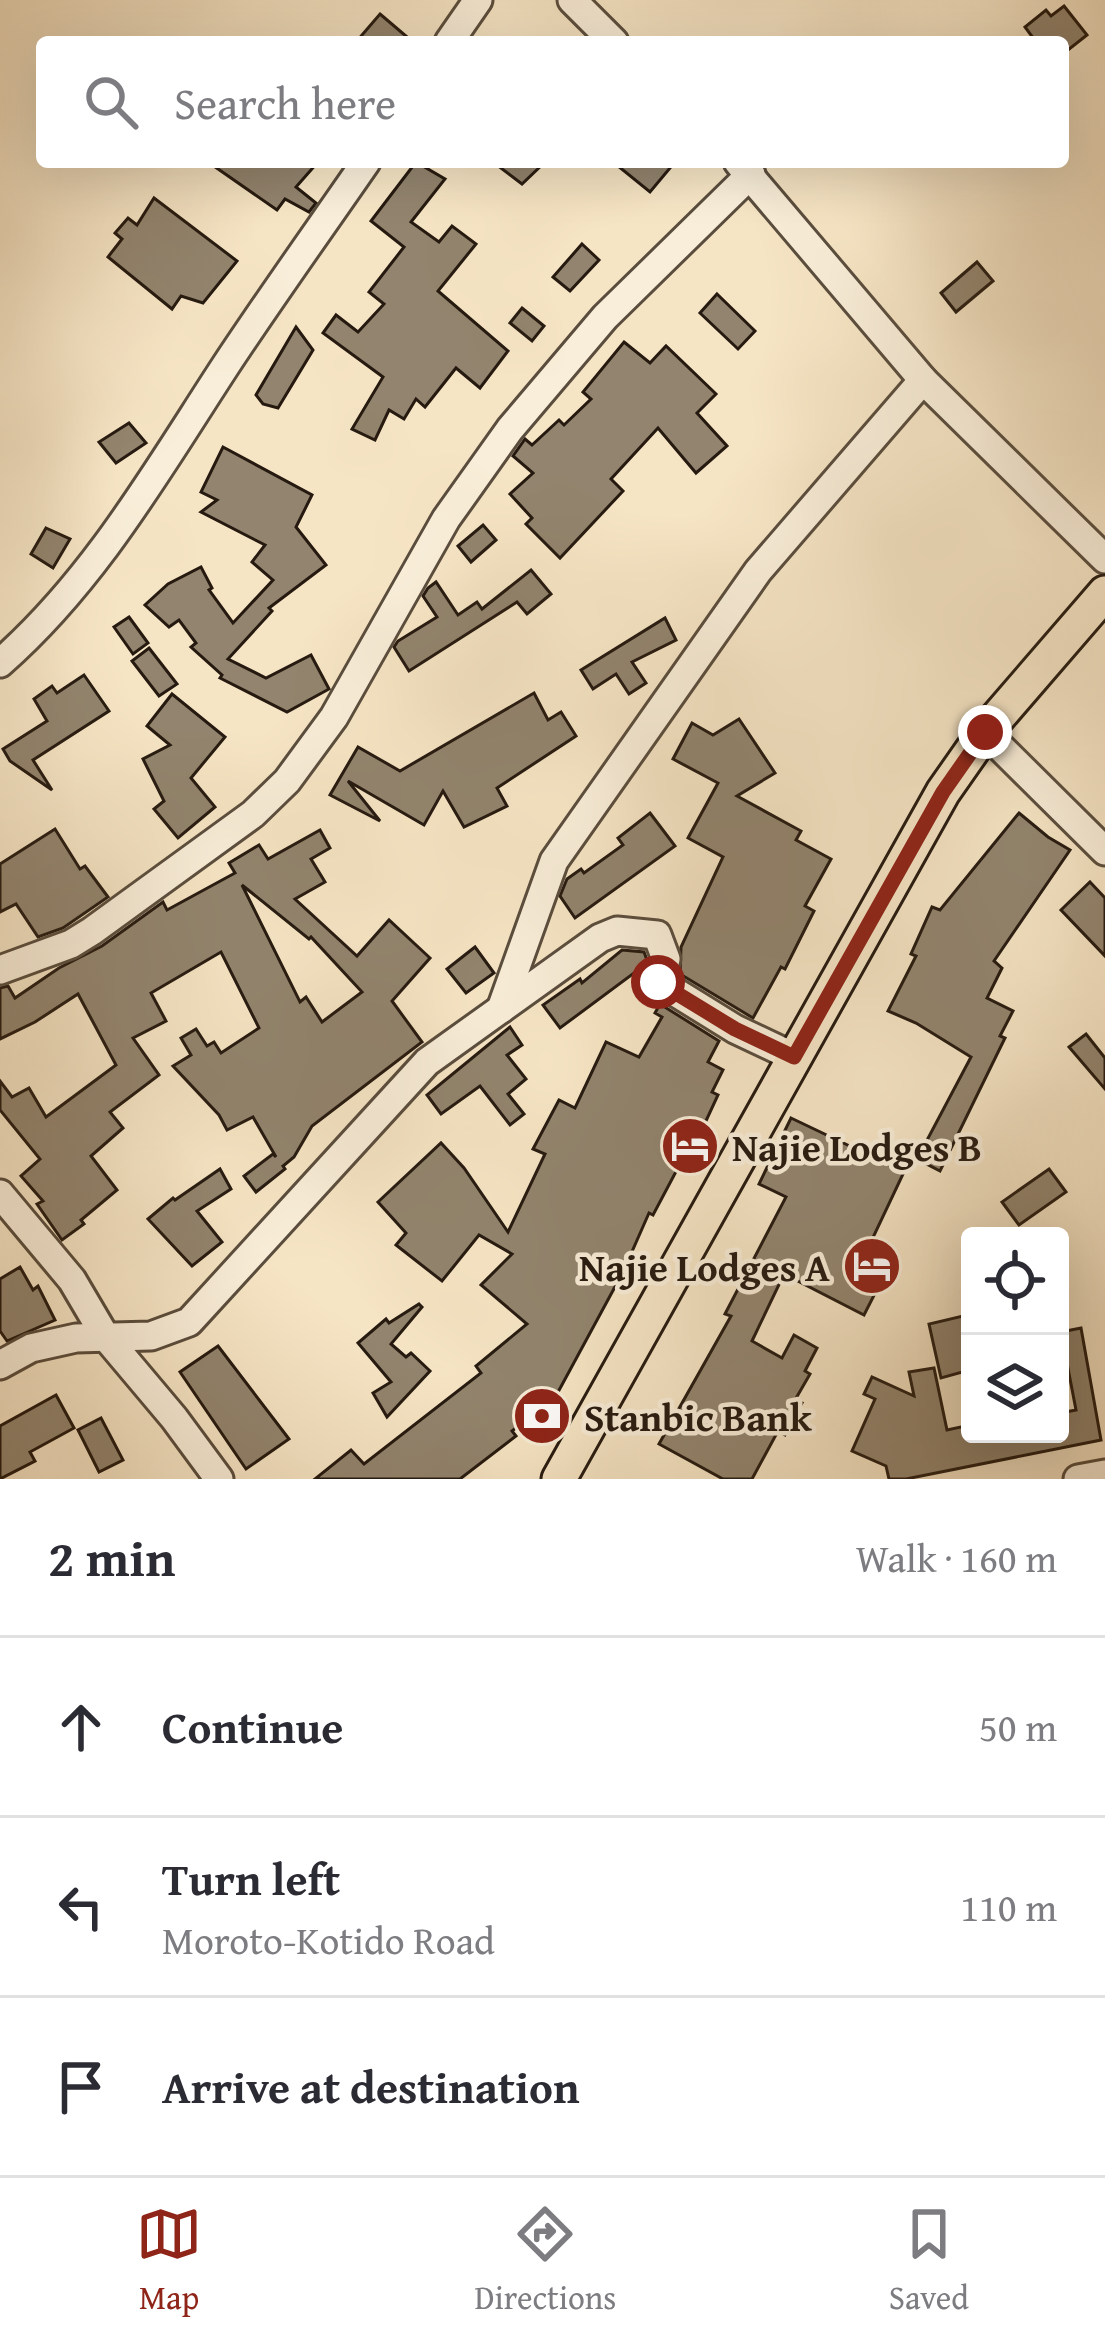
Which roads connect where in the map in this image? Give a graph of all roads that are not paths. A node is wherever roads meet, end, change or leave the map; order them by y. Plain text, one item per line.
1 (478, 0) edge
2 (572, 0) edge
3 (453, 36) edge
4 (608, 36) edge
5 (362, 168) edge
6 (744, 168) edge
7 (923, 380) junction
8 (1105, 559) edge
9 (1105, 592) edge
10 (0, 663) edge
11 (985, 732) junction
12 (1105, 851) edge
13 (0, 970) edge
14 (501, 1009) junction
15 (794, 1057) junction
16 (0, 1194) edge
17 (104, 1336) junction
18 (0, 1365) edge
19 (1105, 1474) edge
20 (219, 1479) edge
21 (559, 1479) edge
22 (1078, 1479) edge

1 - 3 street
2 - 4 street
5 - 10 street
6 - 7 street
6 - 13 street
7 - 8 street
7 - 14 street
9 - 11 main road
11 - 12 street
11 - 15 main road
14 - 15 street
14 - 17 street
15 - 21 main road
16 - 17 street
17 - 18 street
17 - 20 street
19 - 22 street

